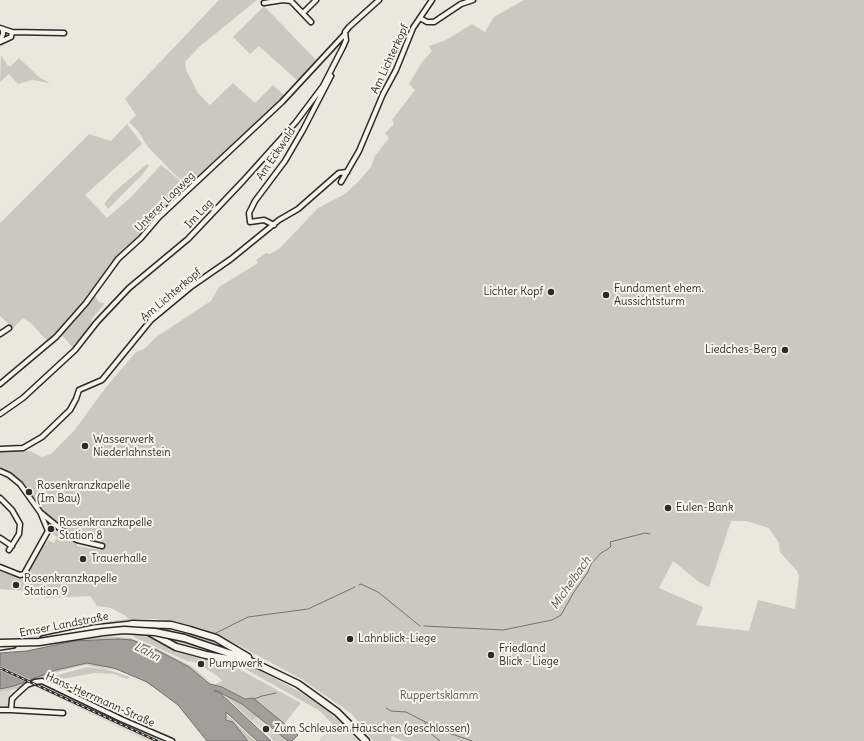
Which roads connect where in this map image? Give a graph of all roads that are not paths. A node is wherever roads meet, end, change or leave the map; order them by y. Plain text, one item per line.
1 (283, 0) edge
2 (316, 0) edge
3 (379, 0) edge
4 (432, 0) edge
5 (473, 0) edge
6 (264, 3) dead end
7 (303, 13) junction
8 (420, 18) junction
9 (312, 22) dead end
10 (1, 29) edge
11 (10, 32) junction
12 (64, 33) dead end
13 (345, 34) junction
14 (0, 41) edge
15 (332, 72) junction
16 (347, 172) junction
17 (341, 182) dead end
18 (274, 225) junction
19 (9, 328) dead end
20 (0, 334) edge
21 (0, 384) edge
22 (0, 414) edge
23 (0, 449) edge
24 (0, 471) edge
25 (0, 498) edge
26 (40, 512) junction
27 (0, 538) edge
28 (12, 546) junction
29 (102, 546) dead end
30 (9, 550) dead end
31 (0, 567) edge
32 (132, 624) junction
33 (0, 643) edge
34 (0, 647) edge
35 (257, 664) junction
36 (0, 710) edge
37 (11, 710) junction
38 (63, 713) dead end
39 (172, 741) edge
40 (366, 741) edge

1 - 6 street
1 - 7 street
2 - 7 street
3 - 13 street, Im Lag
4 - 8 street, Am Lichterkopf
5 - 8 street
7 - 9 street
8 - 16 street, Am Lichterkopf
10 - 11 street
10 - 14 street
11 - 12 street
11 - 14 street
13 - 15 street, Im Lag
13 - 21 street, Unterer Lagweg
15 - 18 street, Am Eckwald
15 - 22 street, Im Lag
16 - 17 street, Am Lichterkopf
16 - 18 street, Am Lichterkopf
18 - 23 street, Am Lichterkopf
19 - 20 street
24 - 26 street
25 - 28 street
26 - 29 street
26 - 31 street
27 - 28 street
28 - 30 street
32 - 34 street, Emser Landstraße
32 - 35 main road
32 - 35 main road
33 - 35 main road, bridge
35 - 40 main road
36 - 37 street
37 - 38 street
37 - 39 street, Hans-Herrmann-Straße

